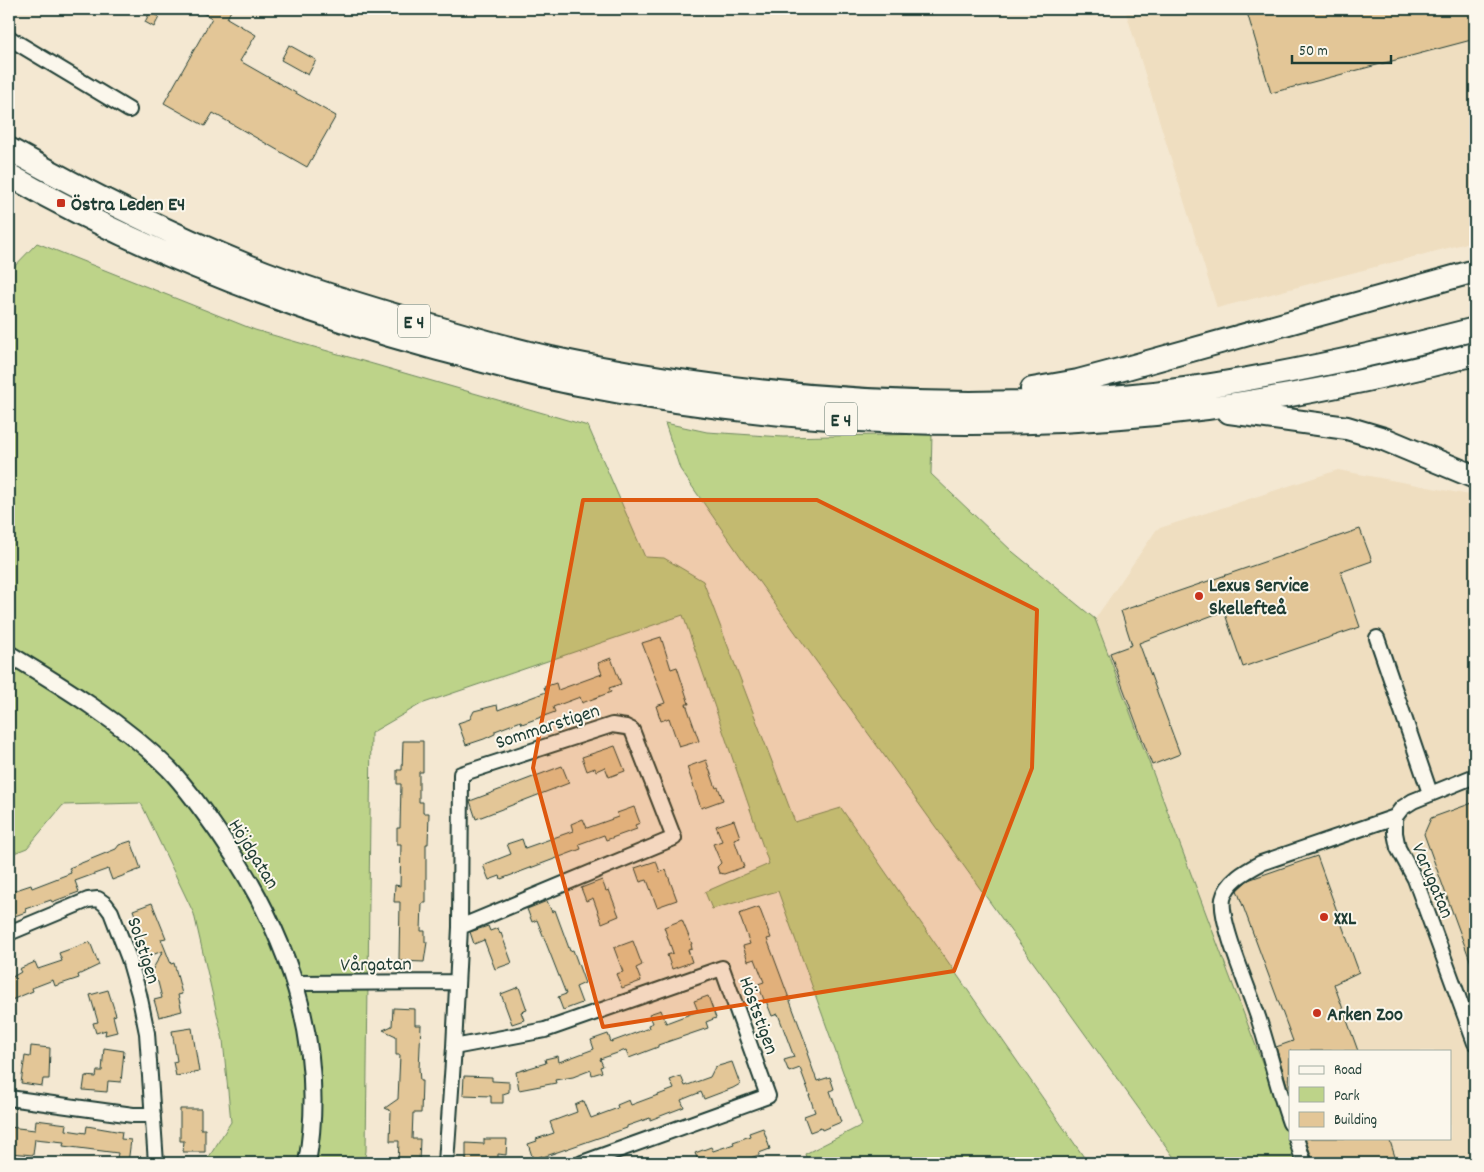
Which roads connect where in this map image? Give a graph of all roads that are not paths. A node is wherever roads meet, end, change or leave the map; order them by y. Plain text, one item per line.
1 (9, 38) edge
2 (129, 110) dead end
3 (9, 149) edge
4 (9, 175) edge
5 (1475, 271) edge
6 (1475, 329) edge
7 (1475, 354) edge
8 (930, 403) junction
9 (1206, 408) junction
10 (1475, 476) edge
11 (1377, 638) dead end
12 (9, 654) edge
13 (1475, 776) edge
14 (1430, 792) junction
15 (1395, 817) junction
16 (460, 927) junction
17 (9, 933) edge
18 (457, 982) junction
19 (296, 983) junction
20 (1475, 1043) edge
21 (454, 1046) junction
22 (9, 1098) edge
23 (153, 1115) junction
24 (1289, 1120) edge
25 (1297, 1140) edge
26 (156, 1163) edge
27 (306, 1163) edge
28 (446, 1163) edge
29 (582, 1163) edge
30 (1304, 1163) edge

1 - 2 street
3 - 8 highway, E 4
4 - 9 highway, E 4
5 - 8 highway
6 - 8 highway, E 4
7 - 9 highway, E 4
9 - 10 highway
11 - 14 street
12 - 19 street, Höjdgatan
13 - 14 street
14 - 15 street
15 - 20 street, Varugatan
15 - 24 street
16 - 16 street, Sommarstigen
16 - 18 street, Sommarstigen
17 - 23 street, Solstigen
18 - 19 street, Vårgatan
18 - 21 street
19 - 27 street, Höjdgatan
21 - 28 street
21 - 29 street, Höststigen
22 - 23 street
23 - 26 street, Solstigen
25 - 30 street

